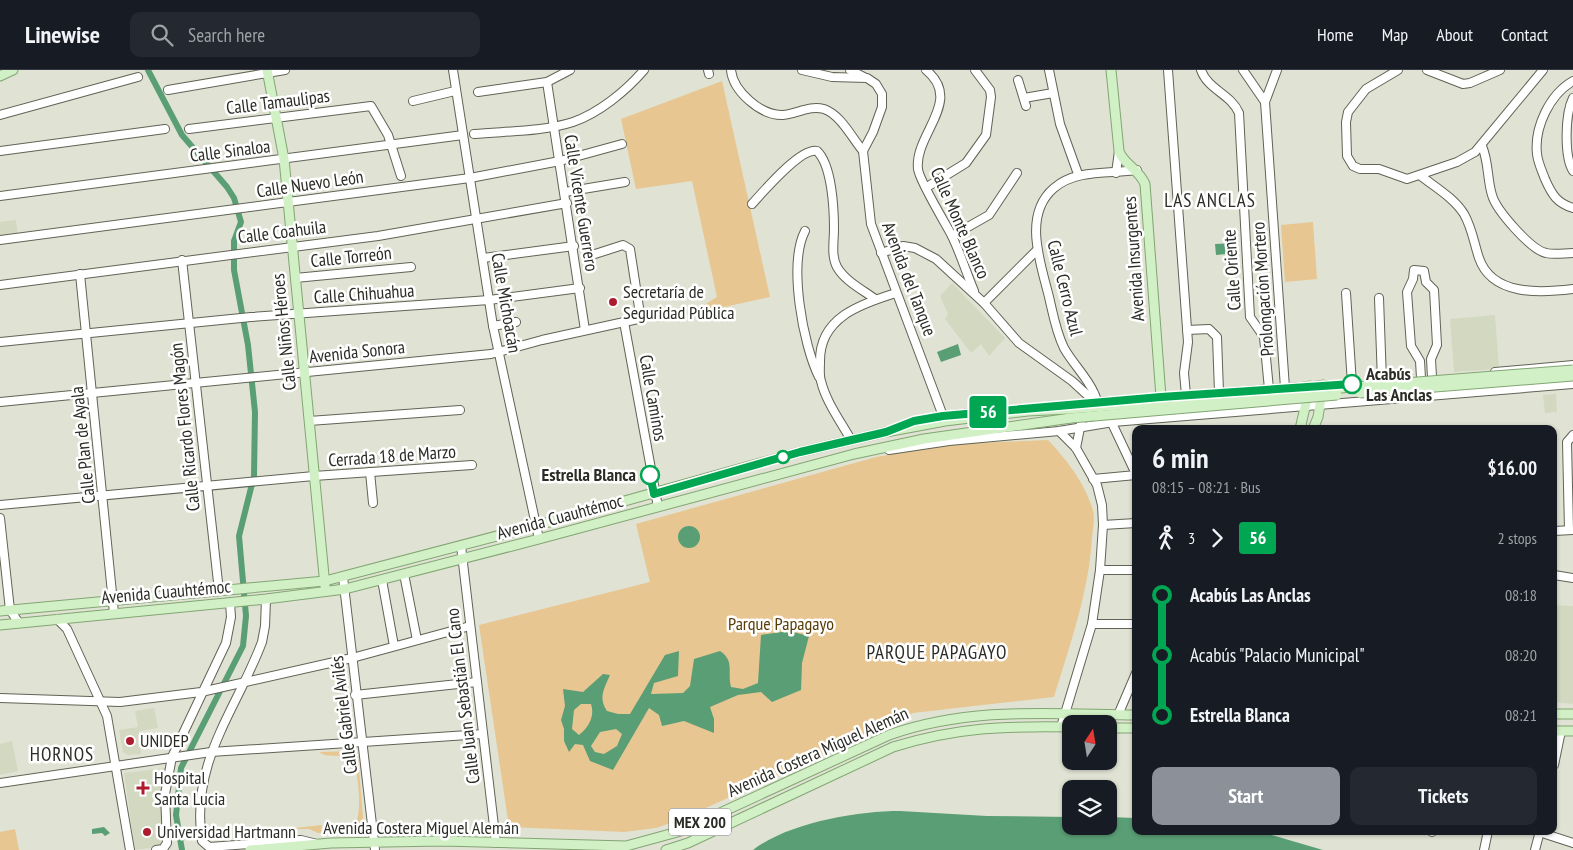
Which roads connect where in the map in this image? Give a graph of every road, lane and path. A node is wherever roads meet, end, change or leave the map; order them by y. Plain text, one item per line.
1 (13, 70) edge
2 (284, 70) edge
3 (453, 70) edge
4 (570, 70) edge
5 (644, 70) edge
6 (731, 70) edge
7 (802, 70) edge
8 (850, 70) edge
9 (926, 70) edge
10 (975, 70) edge
11 (1049, 70) edge
12 (1111, 70) edge
13 (1168, 70) edge
14 (1178, 70) edge
15 (1201, 70) edge
16 (1243, 70) edge
17 (1248, 70) edge
18 (1277, 70) edge
19 (1398, 70) edge
20 (1427, 70) edge
21 (1500, 70) edge
22 (1543, 70) edge
23 (267, 71) edge
24 (1490, 72) edge
25 (0, 76) edge
26 (138, 77) dead end
27 (867, 78) junction
28 (1018, 80) dead end
29 (1573, 81) edge
30 (547, 82) junction
31 (1252, 82) junction
32 (168, 90) dead end
33 (455, 92) junction
34 (478, 92) dead end
35 (1053, 93) junction
36 (1024, 98) junction
37 (1573, 98) edge
38 (413, 101) dead end
39 (1265, 102) junction
40 (1026, 106) dead end
41 (0, 115) edge
42 (277, 116) junction
43 (553, 126) junction
44 (165, 129) dead end
45 (189, 129) dead end
46 (474, 134) dead end
47 (463, 135) junction
48 (390, 143) junction
49 (622, 144) dead end
50 (1482, 146) junction
51 (863, 151) junction
52 (1119, 151) junction
53 (0, 152) edge
54 (284, 159) junction
55 (560, 161) junction
56 (1138, 170) junction
57 (1573, 171) edge
58 (1017, 173) dead end
59 (1116, 173) junction
60 (1078, 174) junction
61 (401, 176) dead end
62 (1421, 176) junction
63 (470, 178) junction
64 (625, 182) dead end
65 (927, 187) junction
66 (565, 192) junction
67 (0, 196) edge
68 (288, 201) junction
69 (567, 202) junction
70 (752, 204) dead end
71 (1573, 208) edge
72 (477, 218) junction
73 (805, 231) dead end
74 (952, 236) junction
75 (0, 240) edge
76 (292, 246) junction
77 (574, 246) junction
78 (1037, 250) junction
79 (881, 253) junction
80 (1573, 253) edge
81 (595, 254) dead end
82 (483, 258) junction
83 (182, 260) junction
84 (411, 267) dead end
85 (80, 274) junction
86 (295, 278) junction
87 (0, 285) edge
88 (580, 288) junction
89 (1573, 289) edge
90 (896, 293) junction
91 (974, 293) junction
92 (1346, 293) dead end
93 (1379, 298) dead end
94 (875, 299) junction
95 (489, 300) junction
96 (984, 303) junction
97 (298, 313) junction
98 (516, 322) dead end
99 (624, 322) junction
100 (189, 324) junction
101 (494, 326) junction
102 (585, 330) junction
103 (1187, 330) junction
104 (87, 335) junction
105 (0, 342) edge
106 (498, 352) junction
107 (1573, 365) edge
108 (1573, 370) edge
109 (304, 373) junction
110 (1573, 376) edge
111 (1432, 377) junction
112 (1420, 378) junction
113 (820, 380) junction
114 (1382, 381) junction
115 (195, 383) junction
116 (1352, 384) junction
117 (1573, 384) edge
118 (1323, 385) junction
119 (1310, 386) junction
120 (1285, 388) junction
121 (1269, 389) junction
122 (92, 392) junction
123 (1219, 392) junction
124 (1186, 395) junction
125 (1161, 397) junction
126 (0, 402) edge
127 (1096, 403) junction
128 (1321, 404) junction
129 (1307, 406) junction
130 (460, 410) dead end
131 (1070, 414) junction
132 (943, 416) junction
133 (309, 421) junction
134 (1113, 422) junction
135 (1301, 425) edge
136 (1314, 425) edge
137 (1079, 427) junction
138 (1059, 431) junction
139 (886, 432) junction
140 (1573, 435) edge
141 (851, 440) junction
142 (1076, 448) junction
143 (854, 454) junction
144 (472, 465) dead end
145 (1132, 465) edge
146 (370, 472) junction
147 (1132, 474) edge
148 (314, 476) junction
149 (1093, 479) junction
150 (1570, 484) edge
151 (207, 486) junction
152 (654, 494) junction
153 (103, 497) junction
154 (373, 503) dead end
155 (0, 505) edge
156 (658, 507) junction
157 (0, 518) edge
158 (1132, 523) edge
159 (1103, 525) junction
160 (536, 526) junction
161 (1571, 530) edge
162 (1557, 531) edge
163 (539, 539) junction
164 (461, 546) junction
165 (462, 560) junction
166 (1100, 570) junction
167 (1132, 570) edge
168 (404, 574) junction
169 (1557, 575) edge
170 (343, 577) junction
171 (1573, 578) edge
172 (382, 580) junction
173 (325, 581) junction
174 (345, 589) junction
175 (219, 590) junction
176 (326, 593) junction
177 (266, 599) junction
178 (113, 601) junction
179 (233, 602) junction
180 (10, 610) junction
181 (0, 612) edge
182 (114, 613) junction
183 (57, 619) junction
184 (18, 623) junction
185 (1092, 624) junction
186 (1132, 624) edge
187 (0, 625) edge
188 (470, 626) junction
189 (416, 640) junction
190 (394, 646) junction
191 (352, 658) junction
192 (478, 682) junction
193 (1132, 682) edge
194 (241, 684) junction
195 (201, 692) junction
196 (355, 695) junction
197 (0, 698) edge
198 (102, 702) junction
199 (1065, 713) junction
200 (1557, 714) edge
201 (1573, 714) edge
202 (1118, 715) junction
203 (1132, 715) edge
204 (1061, 727) joint
205 (1118, 728) edge
206 (1132, 728) edge
207 (1557, 731) edge
208 (1573, 731) edge
209 (483, 734) junction
210 (362, 741) junction
211 (208, 753) junction
212 (174, 758) junction
213 (117, 765) junction
214 (0, 783) edge
215 (1487, 835) edge
216 (1538, 835) edge
217 (1548, 835) edge
218 (496, 843) junction
219 (1573, 843) edge
220 (318, 844) junction
221 (375, 846) edge
222 (130, 850) edge
223 (156, 850) edge
224 (250, 850) edge
225 (666, 850) edge
226 (1484, 850) edge
227 (1535, 850) edge

1 - 25 main road
2 - 23 street
3 - 33 street, Calle Michoacán
4 - 30 street
5 - 43 street
6 - 51 street
7 - 27 street
8 - 27 street
9 - 65 street, Calle Monte Blanco
10 - 65 street
11 - 35 street
12 - 52 main road
13 - 14 street
13 - 103 street
15 - 121 street, Calle Oriente
16 - 31 street
17 - 31 street
18 - 39 street, Prolongación Mortero
19 - 62 street
20 - 24 street
21 - 24 street
22 - 50 street
23 - 32 street
23 - 42 main road, Calle Niños Héroes
26 - 41 street
27 - 51 street
28 - 36 street
29 - 71 street
30 - 34 street
30 - 43 street, Calle Vicente Guerrero
31 - 39 street
33 - 38 street
33 - 47 street, Calle Michoacán
35 - 36 street
35 - 60 street
36 - 40 street
37 - 57 street
39 - 120 street, Prolongación Mortero
42 - 45 street, Calle Tamaulipas
42 - 48 street, Calle Tamaulipas
42 - 54 main road, Calle Niños Héroes
43 - 46 street
43 - 55 street, Calle Vicente Guerrero
44 - 53 street
47 - 48 street, Calle Sinaloa
47 - 63 street, Calle Michoacán
48 - 54 street, Calle Sinaloa
48 - 61 street
49 - 55 street, Calle Nuevo León
50 - 62 street
50 - 80 street
51 - 79 street, Avenida del Tanque
52 - 56 main road, Avenida Insurgentes
52 - 59 street
54 - 67 street, Calle Sinaloa
54 - 68 main road, Calle Niños Héroes
55 - 63 street, Calle Nuevo León
55 - 66 street, Calle Vicente Guerrero
56 - 59 street, Calle Cerro Azul
56 - 125 main road, Avenida Insurgentes
58 - 74 street
59 - 60 street, Calle Cerro Azul
60 - 78 street, Calle Cerro Azul
62 - 89 street
63 - 68 street, Calle Nuevo León
63 - 72 street, Calle Michoacán
64 - 66 street
65 - 74 street, Calle Monte Blanco
66 - 69 street, Calle Vicente Guerrero
68 - 75 street, Calle Nuevo León
68 - 76 main road, Calle Niños Héroes
69 - 72 street, Calle Coahuila
69 - 77 street, Calle Vicente Guerrero
70 - 94 street
72 - 76 street, Calle Coahuila
72 - 82 street, Calle Michoacán
73 - 113 street
74 - 91 street, Calle Monte Blanco
76 - 83 street, Calle Coahuila
76 - 86 main road, Calle Niños Héroes
77 - 82 street
77 - 88 street, Calle Vicente Guerrero
78 - 96 street
78 - 127 street, Calle Cerro Azul
79 - 90 street, Avenida del Tanque
79 - 91 street
81 - 99 street
82 - 95 street, Calle Michoacán
83 - 85 street, Calle Coahuila
83 - 100 street, Calle Ricardo Flores Magón
84 - 86 street, Calle Torreón
85 - 87 street, Calle Coahuila
85 - 104 street, Calle Plan de Ayala
86 - 97 main road, Calle Niños Héroes
88 - 95 street, Calle Chihuahua
88 - 102 street, Calle Vicente Guerrero
90 - 94 street
90 - 132 street, Avenida del Tanque
91 - 96 street, Calle Monte Blanco
92 - 116 street
93 - 114 street
94 - 113 street
95 - 97 street, Calle Chihuahua
95 - 101 street, Calle Michoacán
96 - 127 street, Calle Monte Blanco
97 - 100 street, Calle Chihuahua
97 - 109 main road, Calle Niños Héroes
98 - 101 street
99 - 102 street, Avenida Sonora
99 - 152 street, Calle Caminos
100 - 104 street, Calle Chihuahua
100 - 115 street, Calle Ricardo Flores Magón
101 - 106 street, Calle Michoacán
102 - 106 street, Avenida Sonora
103 - 123 street
103 - 124 street
104 - 105 street, Calle Chihuahua
104 - 122 street, Calle Plan de Ayala
106 - 109 street, Avenida Sonora
106 - 160 street, Calle Michoacán
107 - 111 street
108 - 131 main road, Avenida Cuauhtémoc, bridge
109 - 115 street, Avenida Sonora
109 - 133 main road, Calle Niños Héroes
110 - 131 main road, Avenida Cuauhtémoc, bridge
111 - 112 street
111 - 112 street
112 - 114 street
113 - 141 street
114 - 116 street
115 - 122 street, Avenida Sonora
115 - 151 street, Calle Ricardo Flores Magón
116 - 118 street
117 - 128 street
118 - 119 street
118 - 128 main road
119 - 120 street
119 - 129 main road
120 - 121 street
121 - 123 street
122 - 126 street, Avenida Sonora
122 - 153 street, Calle Plan de Ayala
123 - 124 street
124 - 125 street
125 - 127 street
127 - 132 street
127 - 134 street, Calle Cerro Azul
127 - 137 street
128 - 129 street
128 - 136 main road
129 - 134 street
129 - 135 main road
130 - 133 street
131 - 139 main road, Avenida Cuauhtémoc
131 - 143 main road, Avenida Cuauhtémoc
132 - 139 street
133 - 148 main road, Calle Niños Héroes
134 - 137 street
134 - 145 street, Calle Cerro Azul
137 - 138 street
137 - 142 street
138 - 142 street
138 - 143 street
139 - 141 main road, Avenida Cuauhtémoc
140 - 150 street
141 - 152 main road, Avenida Cuauhtémoc
142 - 149 street
143 - 156 main road, Avenida Cuauhtémoc
144 - 146 street, Cerrada 18 de Marzo
146 - 148 street, Cerrada 18 de Marzo
146 - 154 street
147 - 149 street
148 - 151 street, Cerrada 18 de Marzo
148 - 173 main road, Calle Niños Héroes
149 - 159 street
150 - 161 street
151 - 153 street, Cerrada 18 de Marzo
151 - 175 street, Calle Ricardo Flores Magón
152 - 156 street, Calle Caminos
152 - 160 main road, Avenida Cuauhtémoc
153 - 155 street, Cerrada 18 de Marzo
153 - 178 street, Calle Plan de Ayala
156 - 163 main road, Avenida Cuauhtémoc
157 - 180 street
158 - 159 street
159 - 166 street
160 - 163 street, Calle Michoacán
160 - 164 main road, Avenida Cuauhtémoc
161 - 162 street
163 - 165 main road, Avenida Cuauhtémoc
164 - 165 street, Calle Juan Sebastián El Cano
164 - 170 main road, Avenida Cuauhtémoc
165 - 168 main road, Avenida Cuauhtémoc
165 - 188 street, Calle Juan Sebastián El Cano
166 - 167 street
166 - 185 street
168 - 172 main road, Avenida Cuauhtémoc
168 - 189 street
169 - 171 street
170 - 173 main road, Avenida Cuauhtémoc
170 - 174 street, Calle Gabriel Avilés
172 - 174 main road, Avenida Cuauhtémoc
172 - 190 street
173 - 175 main road, Avenida Cuauhtémoc
173 - 176 main road, Calle Niños Héroes
174 - 176 main road, Avenida Cuauhtémoc
174 - 191 street, Calle Gabriel Avilés
175 - 178 main road, Avenida Cuauhtémoc
176 - 177 main road, Avenida Cuauhtémoc
177 - 179 main road, Avenida Cuauhtémoc
177 - 194 street
178 - 180 main road, Avenida Cuauhtémoc
178 - 182 street, Calle Plan de Ayala
179 - 182 main road, Avenida Cuauhtémoc
179 - 195 street
180 - 181 main road, Avenida Cuauhtémoc
180 - 184 street
182 - 183 main road, Avenida Cuauhtémoc
183 - 184 main road, Avenida Cuauhtémoc
183 - 198 street
184 - 187 main road, Avenida Cuauhtémoc
185 - 186 street
185 - 199 street
188 - 189 street
188 - 192 street, Calle Juan Sebastián El Cano
189 - 190 street
190 - 191 street
191 - 194 street
191 - 196 street, Calle Gabriel Avilés
192 - 196 street
192 - 209 street, Calle Juan Sebastián El Cano
193 - 202 street
194 - 195 street
194 - 211 street
195 - 198 street
195 - 212 street
196 - 210 street, Calle Gabriel Avilés
197 - 198 street
198 - 213 street
199 - 202 main road, Avenida Costera Miguel Alemán / MEX 200
199 - 204 street
199 - 218 main road, Avenida Costera Miguel Alemán / MEX 200
200 - 201 main road
202 - 203 main road, Avenida Costera Miguel Alemán / MEX 200
204 - 225 main road, Avenida Costera Miguel Alemán / MEX 200
205 - 206 main road
207 - 208 main road
209 - 210 street
209 - 218 street, Calle Juan Sebastián El Cano
210 - 211 street
210 - 221 street, Calle Gabriel Avilés
211 - 212 street
211 - 220 street
212 - 213 street
212 - 223 street
213 - 214 street
213 - 222 street
215 - 226 street
216 - 227 street
217 - 219 street
218 - 221 main road, Avenida Costera Miguel Alemán / MEX 200
220 - 221 main road, Avenida Costera Miguel Alemán / MEX 200
220 - 224 main road, Avenida Costera Miguel Alemán / MEX 200

